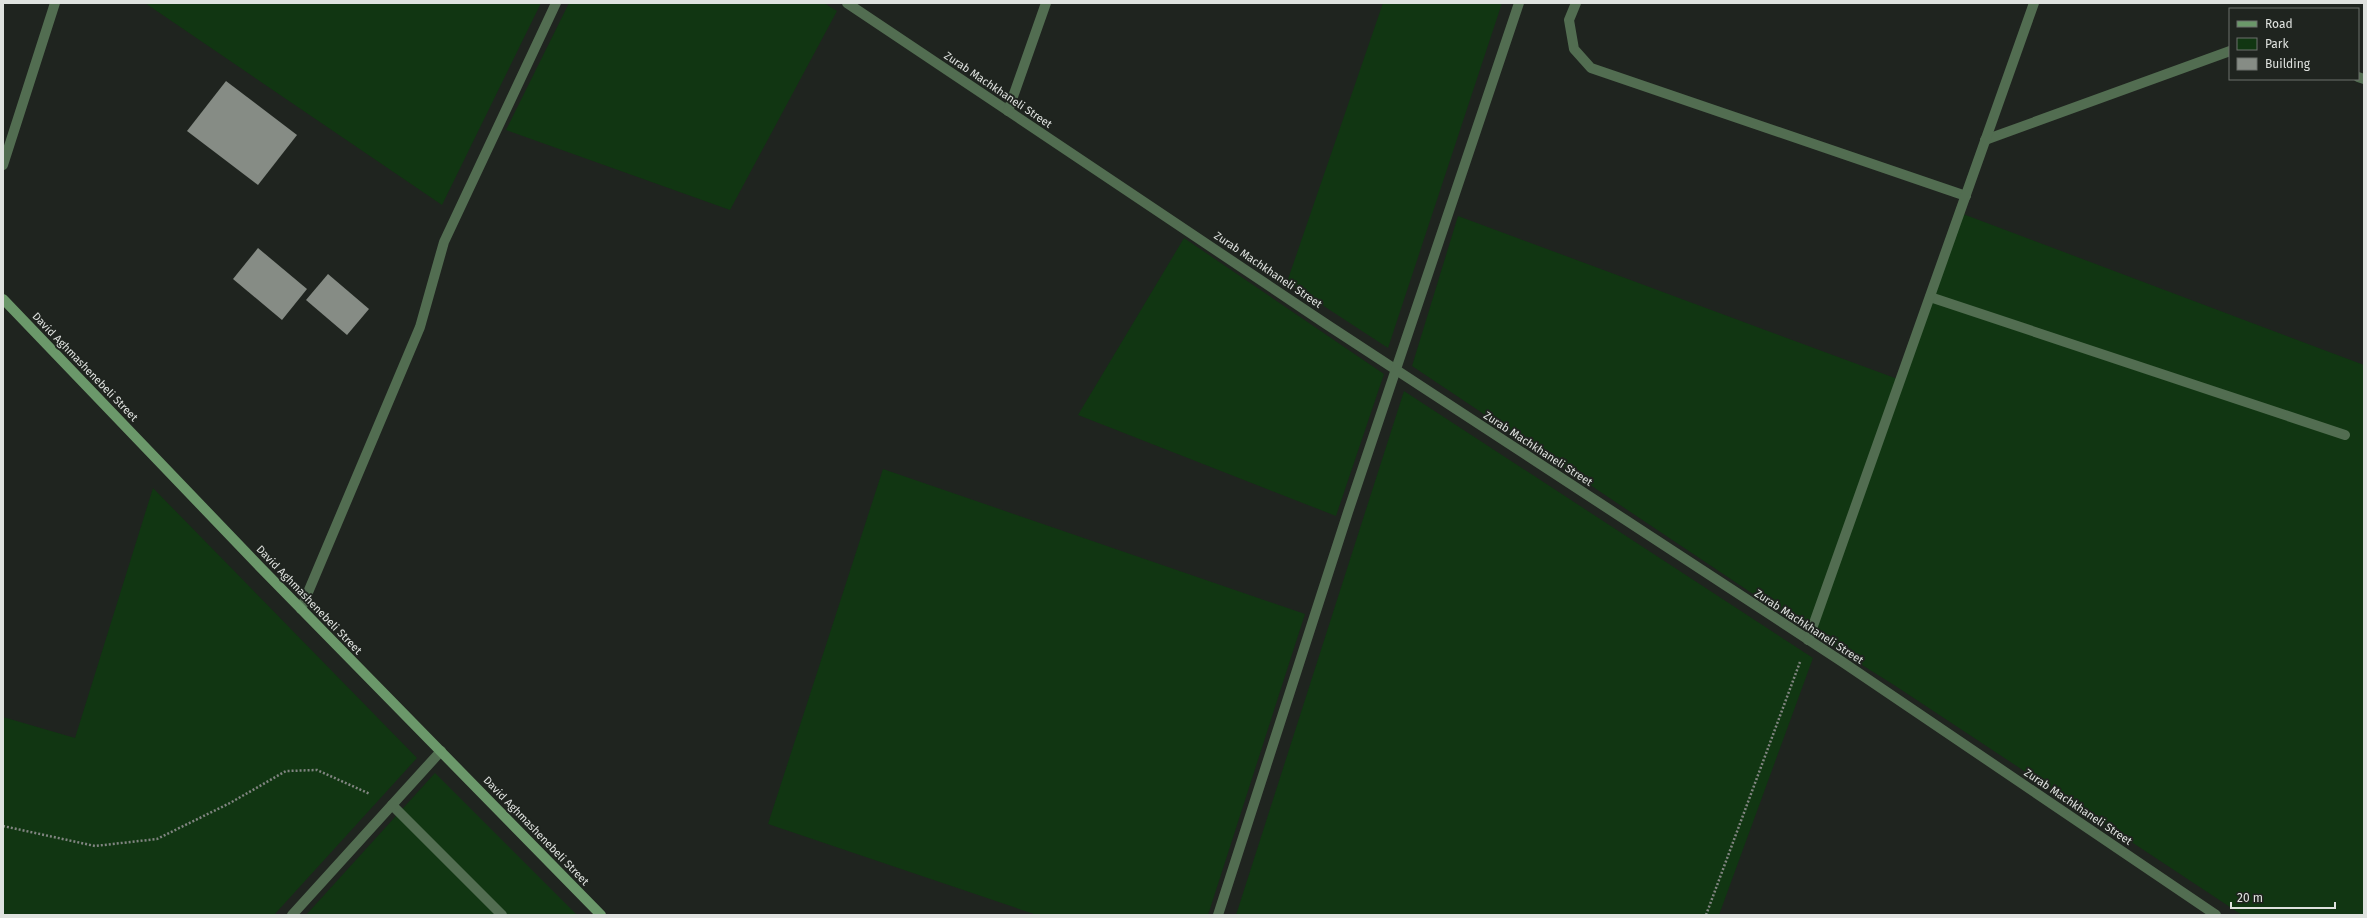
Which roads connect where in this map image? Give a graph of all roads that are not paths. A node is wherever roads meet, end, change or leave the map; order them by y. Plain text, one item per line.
1 (55, 3) edge
2 (556, 3) edge
3 (846, 3) edge
4 (1046, 3) edge
5 (1519, 3) edge
6 (1576, 3) edge
7 (2034, 3) edge
8 (2229, 51) edge
9 (1008, 111) junction
10 (1985, 140) junction
11 (3, 165) edge
12 (1966, 196) junction
13 (1930, 297) junction
14 (3, 299) edge
15 (1396, 370) junction
16 (2345, 435) dead end
17 (301, 609) junction
18 (1808, 640) junction
19 (441, 751) junction
20 (392, 805) junction
21 (292, 915) edge
22 (502, 915) edge
23 (601, 915) edge
24 (1218, 915) edge
25 (2216, 915) edge

1 - 11 street
2 - 17 street
3 - 9 street, Zurab Machkhaneli Street
4 - 9 street
5 - 15 street
6 - 12 street
7 - 10 street
8 - 10 street
9 - 15 street, Zurab Machkhaneli Street
10 - 12 street
12 - 13 street
13 - 16 street
13 - 18 street
14 - 17 street, David Aghmashenebeli Street
15 - 18 street, Zurab Machkhaneli Street
15 - 24 street
17 - 19 street, David Aghmashenebeli Street
18 - 25 street, Zurab Machkhaneli Street
19 - 20 street
19 - 23 street, David Aghmashenebeli Street
20 - 21 street
20 - 22 street

